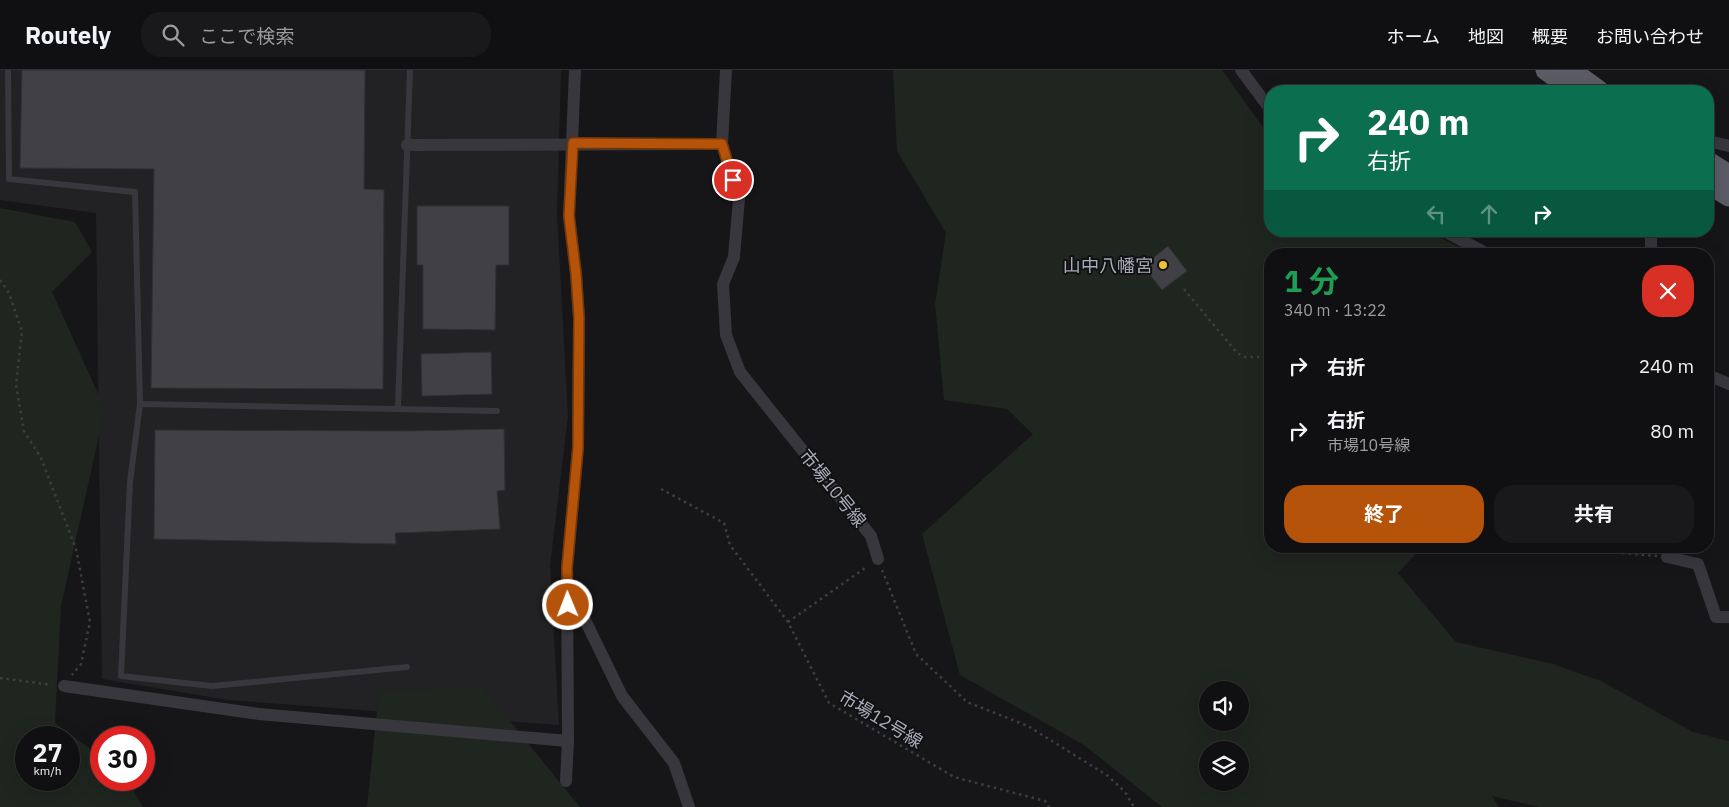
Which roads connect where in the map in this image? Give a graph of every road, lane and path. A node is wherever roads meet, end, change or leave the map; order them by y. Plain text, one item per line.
1 (8, 70) edge
2 (410, 70) edge
3 (575, 70) edge
4 (726, 70) edge
5 (1240, 70) edge
6 (1546, 70) edge
7 (1570, 70) edge
8 (1567, 85) edge
9 (1591, 85) edge
10 (1264, 100) edge
11 (1714, 142) edge
12 (573, 143) junction
13 (722, 144) junction
14 (407, 145) junction
15 (1729, 146) edge
16 (1714, 166) edge
17 (1729, 175) edge
18 (1714, 187) edge
19 (1729, 196) edge
20 (1455, 237) edge
21 (1477, 248) edge
22 (0, 280) edge
23 (1184, 289) dead end
24 (1264, 358) edge
25 (1714, 378) edge
26 (1729, 384) edge
27 (140, 404) junction
28 (398, 408) junction
29 (497, 411) dead end
30 (661, 489) dead end
31 (1620, 553) edge
32 (1667, 557) joint
33 (878, 559) junction
34 (568, 586) junction
35 (1729, 617) edge
36 (788, 622) junction
37 (407, 667) dead end
38 (0, 678) edge
39 (64, 686) junction
40 (568, 741) junction
41 (566, 781) dead end
42 (689, 807) edge
43 (1049, 807) edge
44 (1134, 807) edge

1 - 27 lane
2 - 14 lane
3 - 12 street
4 - 13 street, 市場10号線
5 - 10 street
6 - 8 highway
7 - 9 highway
11 - 15 street
12 - 13 street
12 - 14 street
12 - 34 street
13 - 33 street, 市場10号線
14 - 28 lane
16 - 17 highway
18 - 19 highway
20 - 21 street
22 - 39 path
23 - 24 path
25 - 26 street
27 - 28 lane
27 - 37 lane
28 - 29 lane
30 - 36 path, 市場12号線
31 - 32 path
32 - 35 street
33 - 36 path
33 - 44 path
34 - 40 street
34 - 42 street
36 - 43 path, 市場12号線
38 - 39 path
39 - 40 street
40 - 41 street

